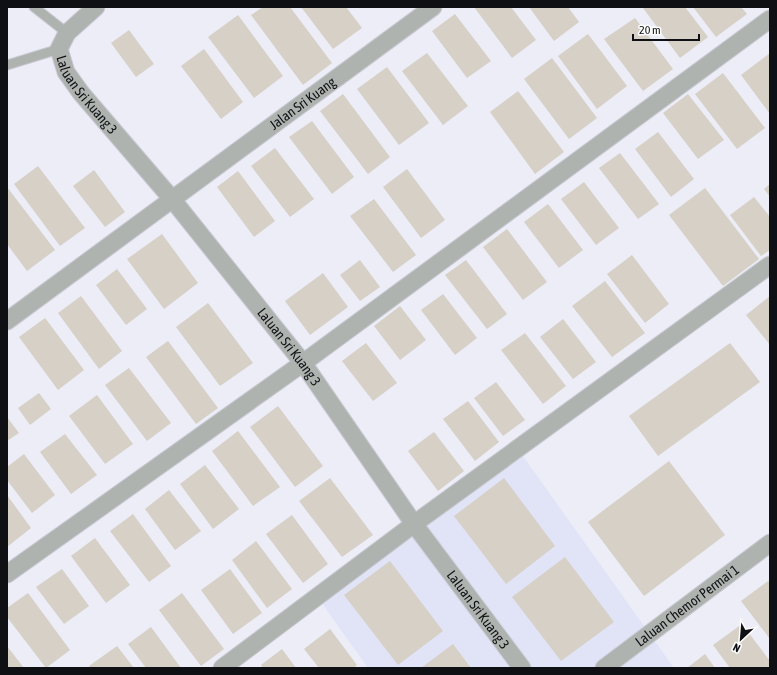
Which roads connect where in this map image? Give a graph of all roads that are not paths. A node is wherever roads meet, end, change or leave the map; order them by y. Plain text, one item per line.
1 (34, 7) edge
2 (96, 7) edge
3 (433, 7) edge
4 (770, 20) edge
5 (67, 33) junction
6 (59, 49) junction
7 (7, 65) edge
8 (172, 199) junction
9 (770, 265) edge
10 (7, 321) edge
11 (303, 363) junction
12 (414, 524) junction
13 (770, 543) edge
14 (7, 574) edge
15 (222, 668) edge
16 (522, 668) edge
17 (604, 668) edge

1 - 5 lane
2 - 5 street
3 - 8 street, Jalan Sri Kuang
4 - 11 street
5 - 6 street, Laluan Sri Kuang 3
6 - 7 lane
6 - 8 street, Laluan Sri Kuang 3
8 - 10 street, Jalan Sri Kuang
8 - 11 street, Laluan Sri Kuang 3
9 - 12 street
11 - 12 street, Laluan Sri Kuang 3
11 - 14 street
12 - 15 street
12 - 16 street, Laluan Sri Kuang 3
13 - 17 street, Laluan Chemor Permai 1

